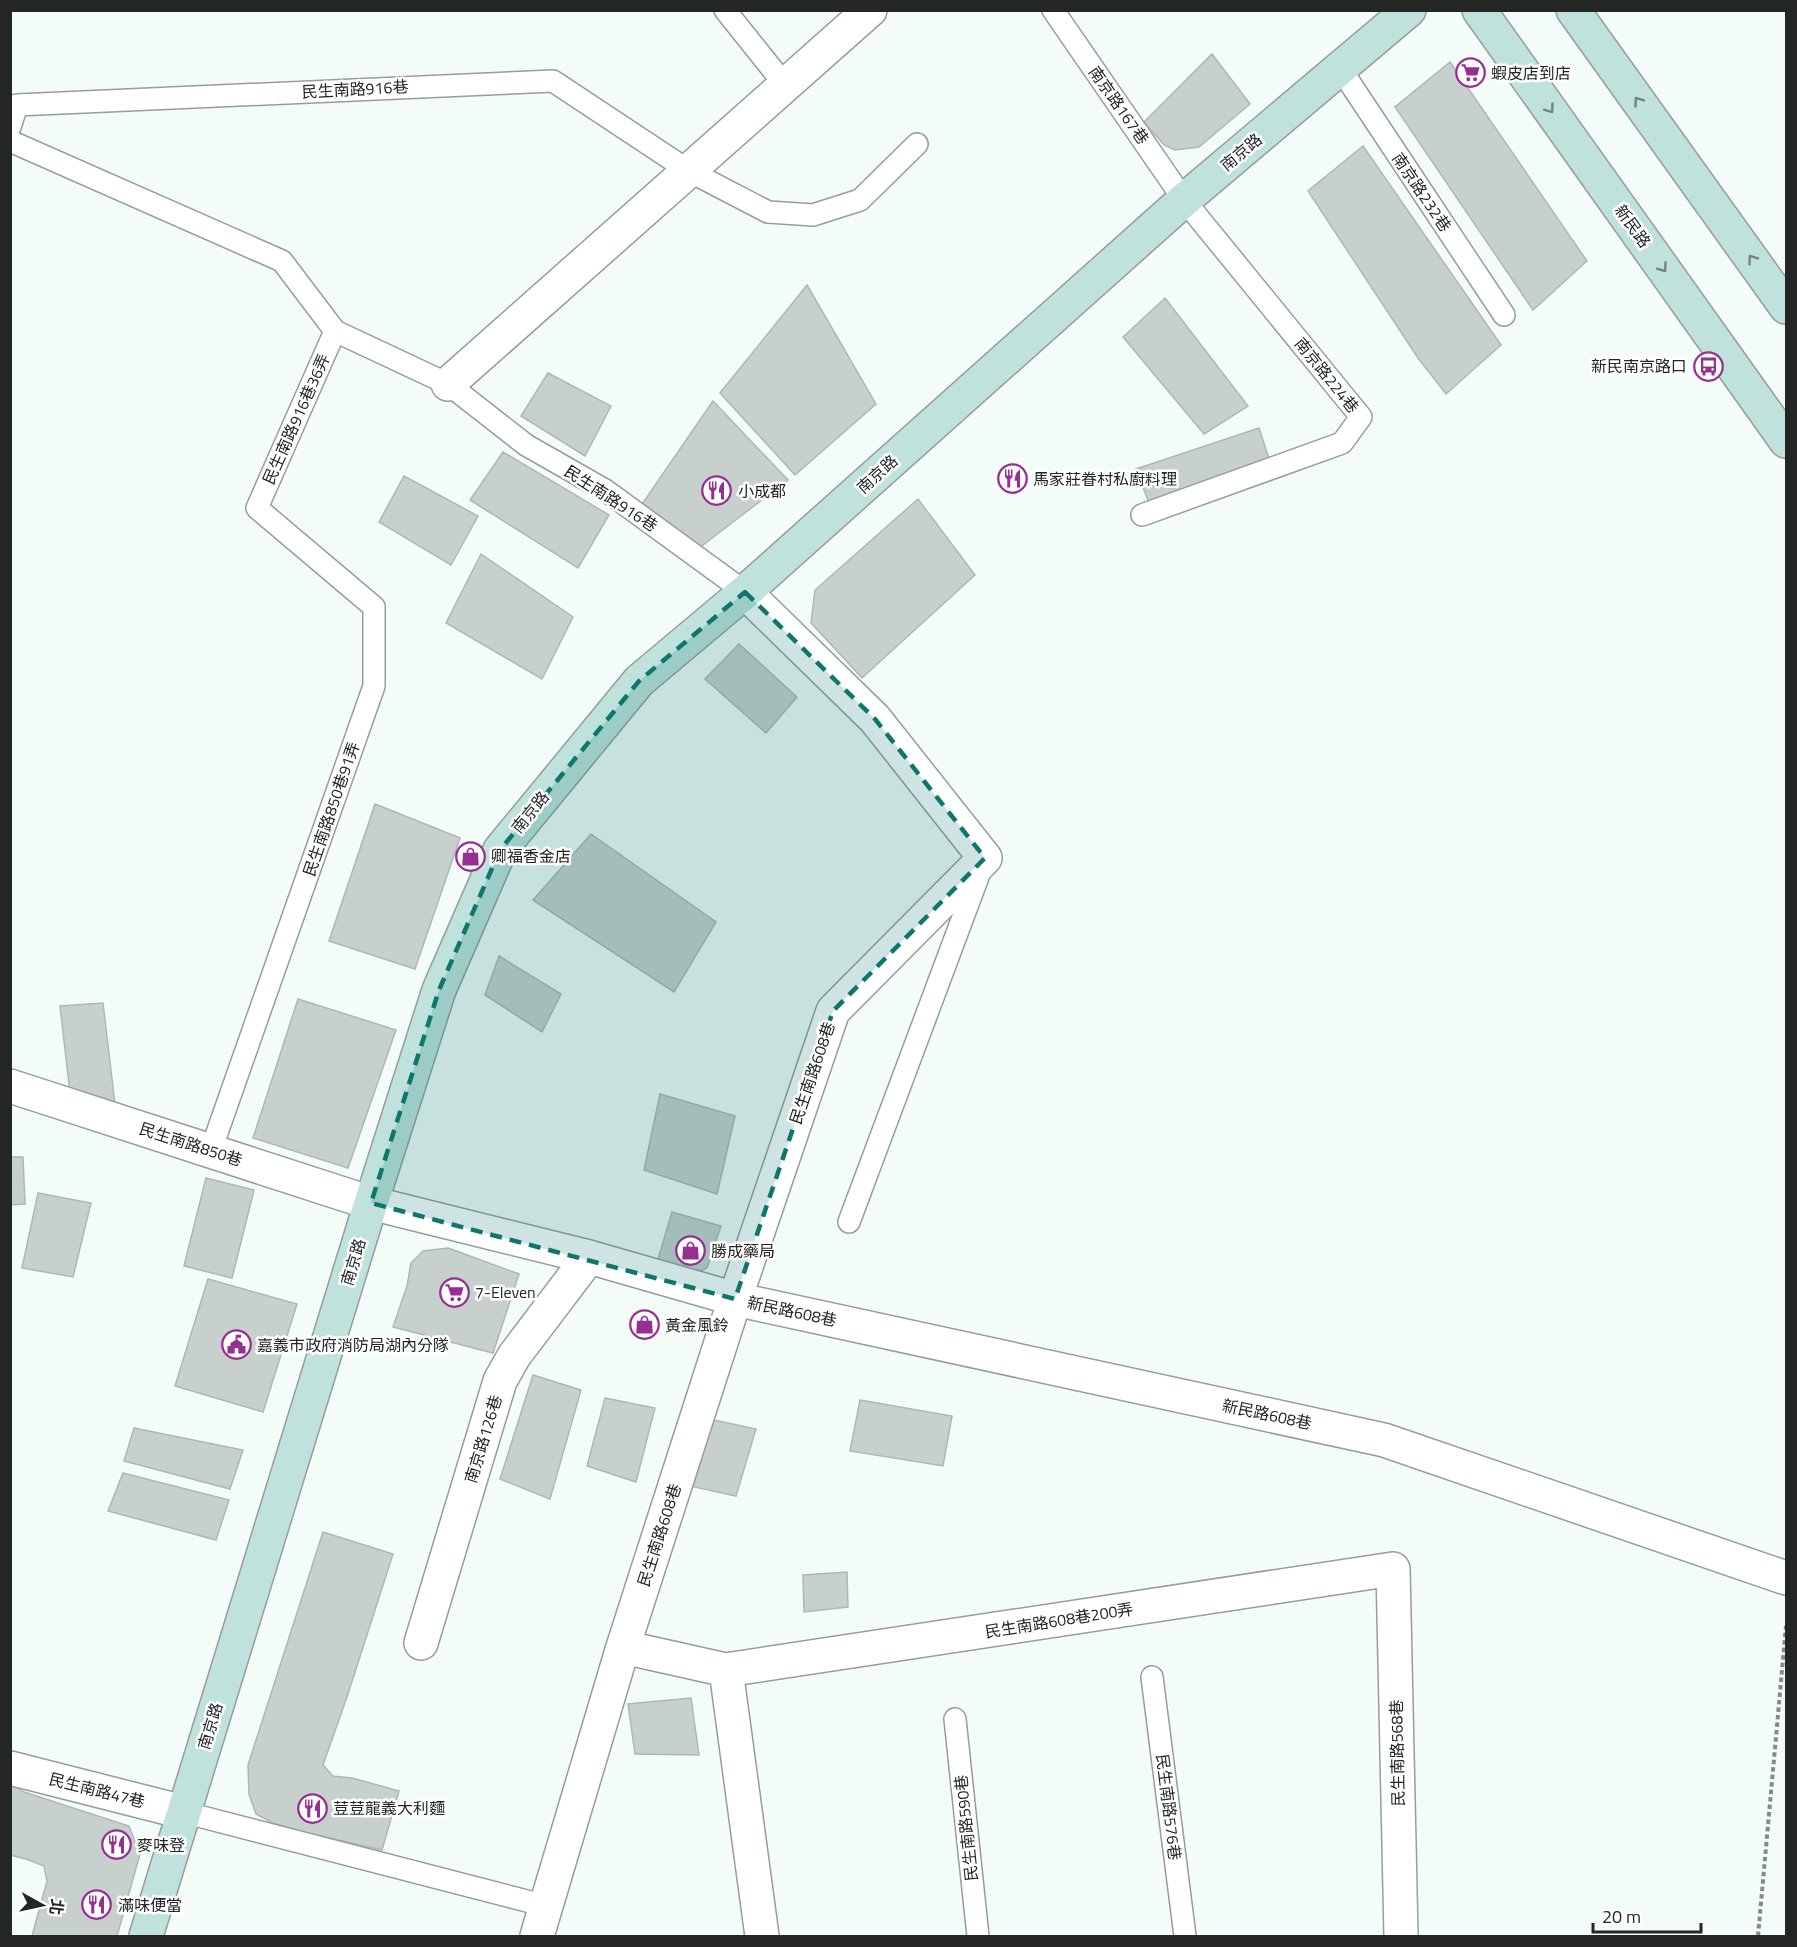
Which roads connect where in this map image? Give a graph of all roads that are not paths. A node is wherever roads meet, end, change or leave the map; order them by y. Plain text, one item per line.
1 (725, 10) edge
2 (870, 10) edge
3 (1053, 10) edge
4 (1409, 10) edge
5 (1479, 10) edge
6 (1574, 10) edge
7 (1340, 68) junction
8 (785, 85) junction
9 (10, 127) edge
10 (10, 141) edge
11 (917, 144) dead end
12 (689, 171) junction
13 (1184, 200) junction
14 (1786, 306) edge
15 (1504, 315) dead end
16 (335, 331) junction
17 (448, 384) junction
18 (1786, 441) edge
19 (257, 508) joint
20 (1142, 515) dead end
21 (745, 592) junction
22 (985, 858) junction
23 (10, 1086) edge
24 (210, 1150) junction
25 (371, 1203) junction
26 (849, 1222) dead end
27 (589, 1257) junction
28 (735, 1299) junction
29 (1393, 1569) joint
30 (1786, 1578) edge
31 (421, 1643) dead end
32 (623, 1647) junction
33 (726, 1670) junction
34 (1152, 1677) dead end
35 (955, 1719) dead end
36 (10, 1768) edge
37 (183, 1812) junction
38 (546, 1906) junction
39 (146, 1936) edge
40 (537, 1936) edge
41 (762, 1936) edge
42 (978, 1936) edge
43 (1185, 1936) edge
44 (1401, 1936) edge

1 - 8 lane
2 - 8 street
3 - 13 lane, 南京路167巷
4 - 7 street, 南京路
5 -> 18 street, 新民路
14 -> 6 street
7 - 13 street, 南京路
7 - 15 lane, 南京路232巷
8 - 12 street
9 - 12 lane, 民生南路916巷
10 - 16 lane, 民生南路916巷
11 - 12 lane, 民生南路916巷
12 - 17 street
13 - 20 lane, 南京路224巷
13 - 21 street, 南京路
16 - 17 lane, 民生南路916巷
16 - 19 lane, 民生南路916巷36弄
17 - 21 lane, 民生南路916巷
19 - 24 lane, 民生南路850巷91弄
21 - 22 street
21 - 25 street, 南京路
22 - 26 lane
22 - 28 street, 民生南路608巷
23 - 24 street, 民生南路850巷
24 - 25 street, 民生南路850巷
25 - 27 street
25 - 37 street, 南京路
27 - 28 street
27 - 31 street, 南京路126巷
28 - 30 street, 新民路608巷
28 - 32 street, 民生南路608巷
29 - 33 street, 民生南路608巷200弄
29 - 44 street, 民生南路568巷
32 - 33 street
32 - 38 street, 民生南路608巷
33 - 41 street
34 - 43 lane, 民生南路576巷
35 - 42 lane, 民生南路590巷
36 - 37 street, 民生南路47巷
37 - 38 lane
37 - 39 street, 南京路
38 - 40 street, 民生南路608巷

